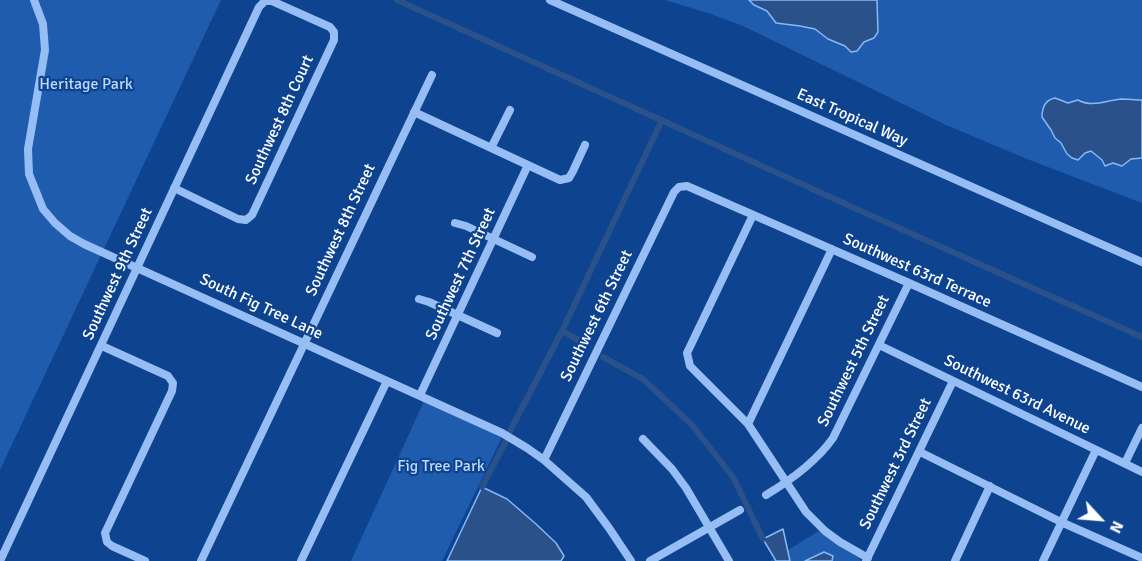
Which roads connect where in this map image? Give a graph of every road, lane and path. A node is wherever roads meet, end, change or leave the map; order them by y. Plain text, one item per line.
1 (34, 0) edge
2 (550, 0) edge
3 (265, 1) edge
4 (432, 75) dead end
5 (510, 110) dead end
6 (414, 112) junction
7 (585, 145) dead end
8 (491, 148) junction
9 (528, 165) junction
10 (679, 187) joint
11 (174, 188) junction
12 (753, 214) junction
13 (455, 223) dead end
14 (494, 239) junction
15 (832, 249) junction
16 (532, 257) dead end
17 (1142, 262) edge
18 (138, 268) junction
19 (909, 283) junction
20 (419, 300) dead end
21 (458, 316) junction
22 (497, 333) dead end
23 (304, 344) junction
24 (879, 345) junction
25 (102, 346) junction
26 (387, 381) junction
27 (953, 381) junction
28 (1142, 387) edge
29 (420, 395) junction
30 (748, 424) junction
31 (1142, 428) edge
32 (643, 439) dead end
33 (1096, 450) junction
34 (920, 452) junction
35 (544, 460) junction
36 (1125, 463) junction
37 (1142, 472) edge
38 (786, 483) junction
39 (990, 486) junction
40 (766, 495) dead end
41 (740, 510) dead end
42 (1061, 522) junction
43 (710, 527) junction
44 (1142, 558) edge
45 (867, 560) edge
46 (0, 561) edge
47 (145, 561) edge
48 (201, 561) edge
49 (301, 561) edge
50 (631, 561) edge
51 (650, 561) edge
52 (729, 561) edge
53 (955, 561) edge
54 (1043, 561) edge

1 - 18 street, South Fig Tree Lane
2 - 17 street, East Tropical Way
3 - 11 street, Southwest 9th Street
3 - 11 street, Southwest 8th Court
4 - 6 street, Southwest 8th Street
5 - 8 street
6 - 8 street
6 - 23 street, Southwest 8th Street
7 - 9 street
8 - 9 street
9 - 14 street, Southwest 7th Street
10 - 12 street, Southwest 63rd Terrace
10 - 35 street, Southwest 6th Street
11 - 18 street, Southwest 9th Street
12 - 15 street, Southwest 63rd Terrace
12 - 30 street
13 - 14 street
14 - 16 street
14 - 21 street, Southwest 7th Street
15 - 19 street, Southwest 63rd Terrace
15 - 30 street
18 - 23 street, South Fig Tree Lane
18 - 25 street, Southwest 9th Street
19 - 24 street, Southwest 5th Street
19 - 28 street, Southwest 63rd Terrace
20 - 21 street
21 - 22 street
21 - 29 street, Southwest 7th Street
23 - 26 street, South Fig Tree Lane
23 - 48 street, Southwest 8th Street
24 - 27 street, Southwest 63rd Avenue
24 - 38 street, Southwest 5th Street
25 - 46 street, Southwest 9th Street
25 - 47 street
26 - 29 street, South Fig Tree Lane
26 - 49 street
27 - 33 street, Southwest 63rd Avenue
27 - 34 street, Southwest 3rd Street
29 - 35 street, South Fig Tree Lane
30 - 38 street
31 - 36 street
32 - 43 street
33 - 36 street, Southwest 63rd Avenue
33 - 42 street
34 - 39 street
34 - 45 street, Southwest 3rd Street
35 - 50 street, South Fig Tree Lane
36 - 37 street, Southwest 63rd Avenue
38 - 40 street, Southwest 5th Street
38 - 45 street
39 - 42 street
39 - 53 street
41 - 43 street
42 - 44 street
42 - 54 street
43 - 51 street
43 - 52 street

